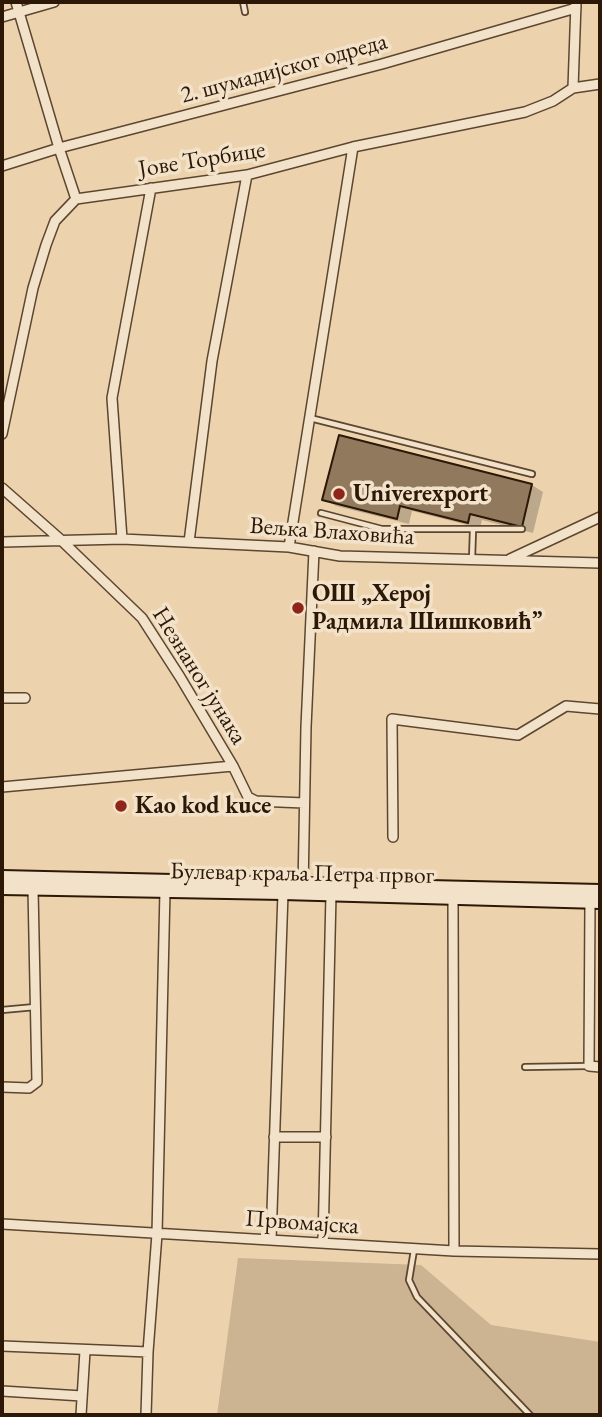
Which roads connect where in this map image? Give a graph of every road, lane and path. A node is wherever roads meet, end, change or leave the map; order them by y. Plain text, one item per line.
1 (54, 2) edge
2 (243, 2) edge
3 (576, 5) edge
4 (18, 6) edge
5 (245, 12) dead end
6 (2, 17) edge
7 (600, 84) edge
8 (573, 88) junction
9 (353, 147) junction
10 (59, 148) junction
11 (2, 166) edge
12 (247, 175) junction
13 (151, 188) junction
14 (76, 199) junction
15 (310, 418) junction
16 (2, 434) edge
17 (532, 474) dead end
18 (2, 488) edge
19 (321, 513) dead end
20 (600, 517) edge
21 (522, 529) dead end
22 (473, 530) junction
23 (122, 539) junction
24 (61, 540) junction
25 (2, 542) edge
26 (189, 542) junction
27 (289, 547) junction
28 (314, 551) junction
29 (472, 559) junction
30 (508, 561) junction
31 (600, 563) edge
32 (2, 698) edge
33 (25, 698) dead end
34 (600, 709) edge
35 (233, 766) junction
36 (2, 787) edge
37 (304, 803) junction
38 (393, 837) dead end
39 (2, 877) edge
40 (2, 888) edge
41 (303, 888) junction
42 (33, 889) junction
43 (166, 891) junction
44 (600, 891) edge
45 (284, 892) junction
46 (331, 894) junction
47 (453, 899) junction
48 (595, 902) edge
49 (35, 1007) junction
50 (2, 1010) edge
51 (589, 1066) junction
52 (525, 1067) dead end
53 (600, 1067) edge
54 (2, 1087) edge
55 (274, 1137) junction
56 (326, 1137) junction
57 (2, 1224) edge
58 (157, 1234) junction
59 (271, 1240) junction
60 (323, 1243) junction
61 (414, 1249) junction
62 (454, 1251) junction
63 (600, 1255) edge
64 (2, 1346) edge
65 (85, 1351) junction
66 (148, 1352) junction
67 (2, 1391) edge
68 (82, 1396) junction
69 (81, 1415) edge
70 (146, 1415) edge
71 (530, 1415) edge

1 - 4 street
2 - 5 lane
3 - 8 street
3 - 10 street, 2. шумадијског одреда
4 - 6 street
4 - 10 street
7 - 8 street, Јове Торбице
8 - 9 street, Јове Торбице
9 - 12 street, Јове Торбице
9 - 15 street
10 - 11 street, 2. шумадијског одреда
10 - 14 street
12 - 13 street, Јове Торбице
12 - 26 street
13 - 14 street, Јове Торбице
13 - 23 street
14 - 16 street
15 - 17 lane
15 - 27 street
18 - 24 street, Незнаног јунака
19 - 22 lane
20 - 30 street
21 - 22 lane
22 - 29 lane
23 - 24 street, Вељка Влаховића
23 - 26 street, Вељка Влаховића
24 - 25 street, Вељка Влаховића
24 - 35 street, Незнаног јунака
26 - 27 street, Вељка Влаховића
27 - 28 street, Вељка Влаховића
28 - 29 street, Вељка Влаховића
28 - 37 street
29 - 30 street, Вељка Влаховића
30 - 31 street, Вељка Влаховића
32 - 33 street
34 - 38 street
35 - 36 street
35 - 37 street, Незнаног јунака
37 - 41 street
39 - 41 main road, Булевар краља Петра првог
40 - 42 main road, Булевар краља Петра првог
41 - 44 main road, Булевар краља Петра првог
41 - 45 main road, Булевар краља Петра првог
41 - 46 main road, Булевар краља Петра првог
42 - 43 main road, Булевар краља Петра првог
42 - 49 street
43 - 45 main road, Булевар краља Петра првог
43 - 58 street
45 - 55 street
46 - 47 main road, Булевар краља Петра првог
46 - 56 street
47 - 48 main road, Булевар краља Петра првог
47 - 62 street
48 - 51 street
49 - 50 lane
49 - 54 street
51 - 52 lane
51 - 53 street
55 - 56 street
55 - 59 street
56 - 60 street
57 - 58 street, Првомајска
58 - 59 street, Првомајска
58 - 66 street
59 - 60 street, Првомајска
60 - 61 street, Првомајска
61 - 62 street, Првомајска
61 - 71 lane
62 - 63 street, Првомајска
64 - 65 street
65 - 66 street
65 - 68 street
66 - 70 street
67 - 68 street
68 - 69 street

